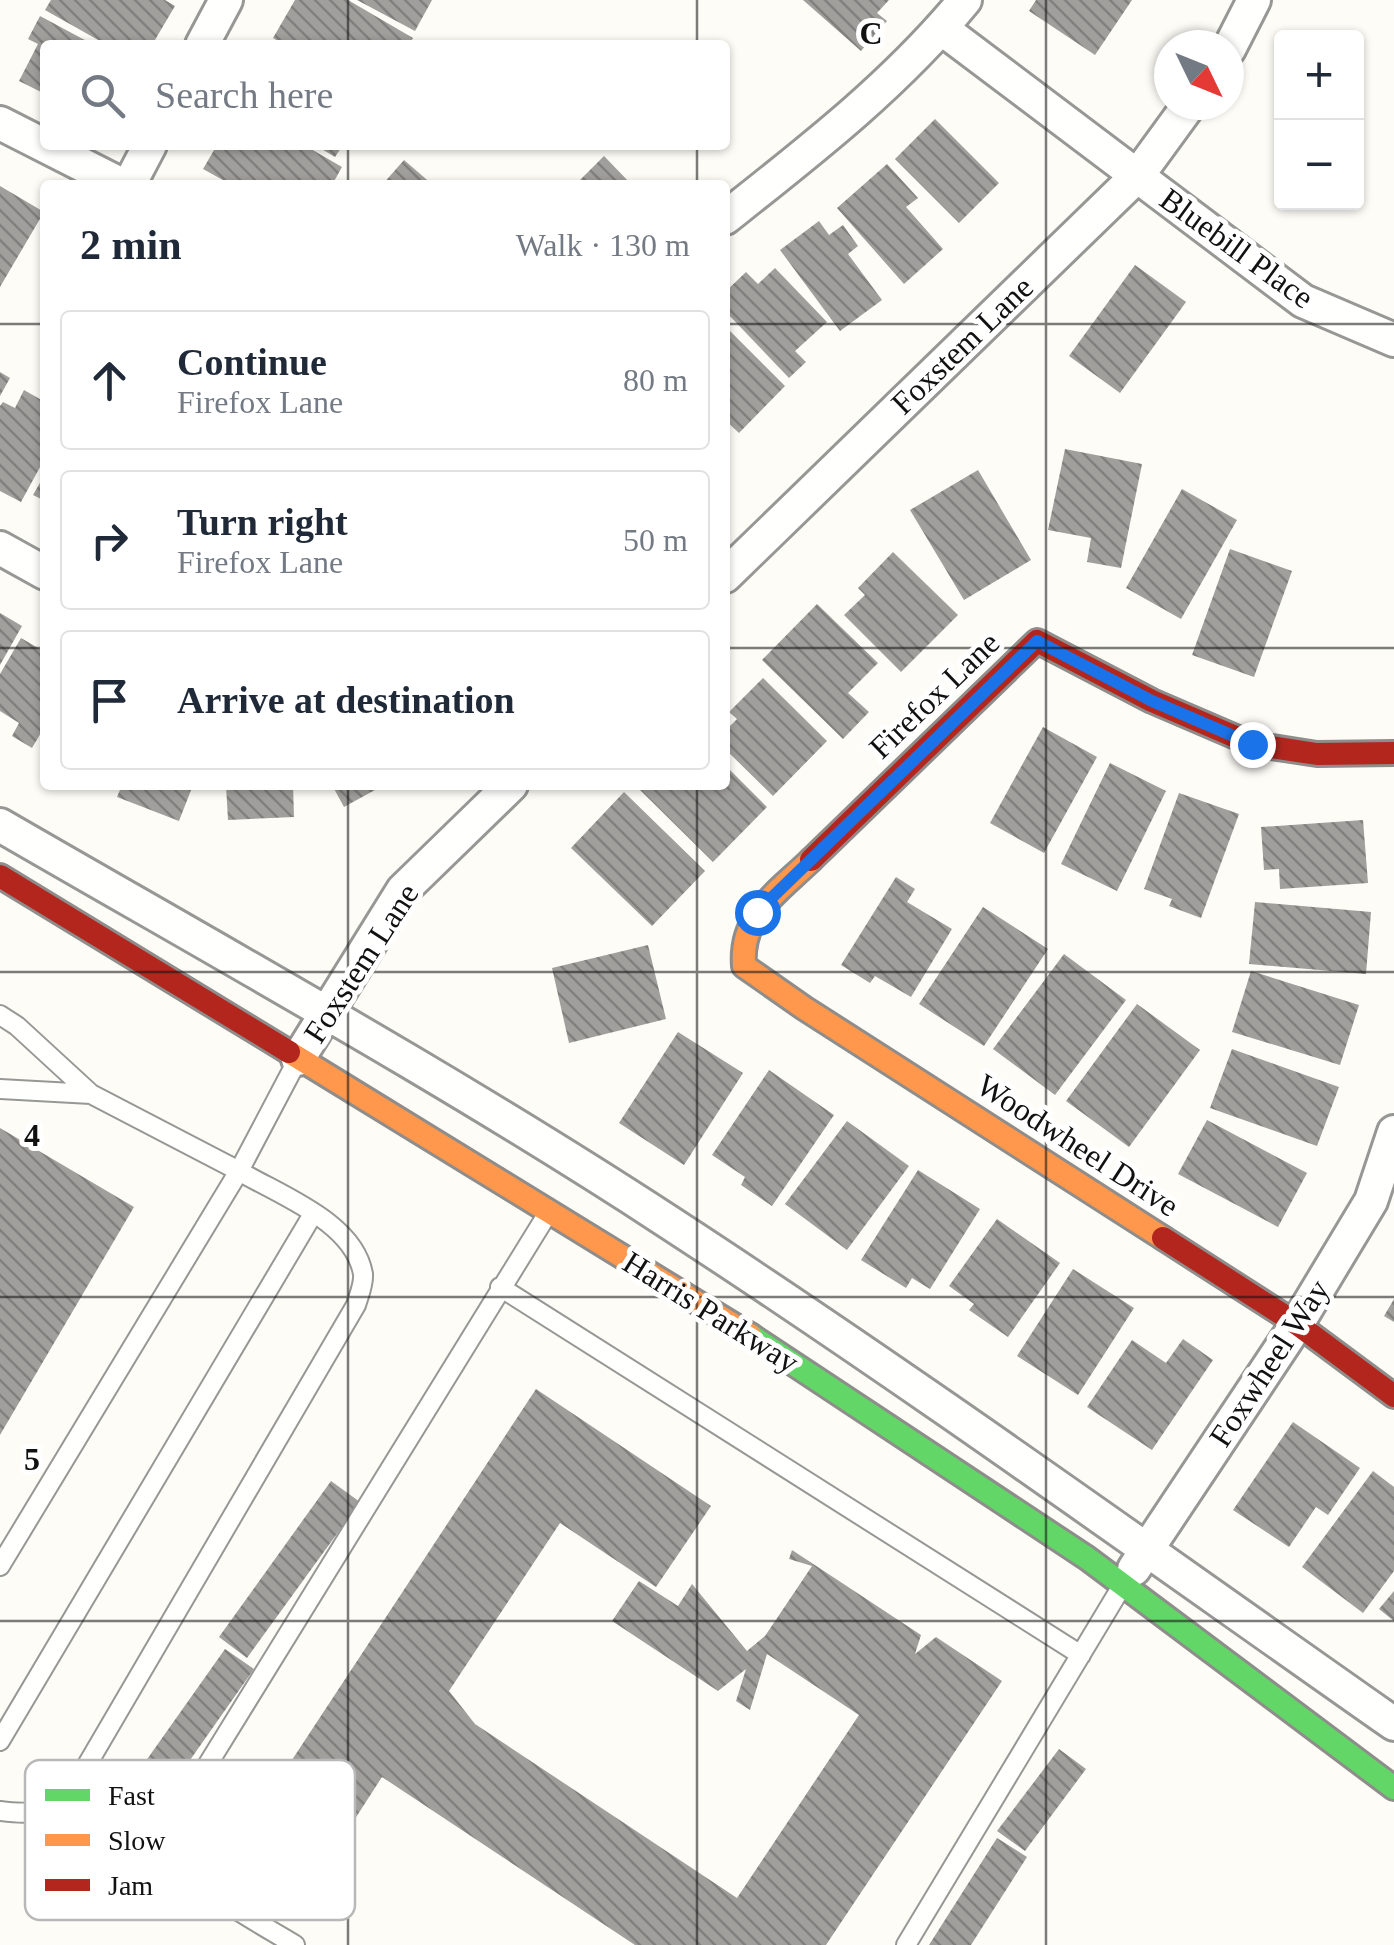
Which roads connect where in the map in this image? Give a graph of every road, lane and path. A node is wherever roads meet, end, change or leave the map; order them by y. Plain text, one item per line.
1 (226, 0) edge
2 (965, 0) edge
3 (1254, 0) edge
4 (942, 28) junction
5 (1239, 30) edge
6 (205, 40) edge
7 (1178, 120) edge
8 (0, 123) edge
9 (40, 143) edge
10 (54, 150) edge
11 (147, 150) edge
12 (1138, 175) junction
13 (115, 180) edge
14 (128, 180) edge
15 (730, 214) edge
16 (1394, 340) edge
17 (0, 548) edge
18 (40, 570) edge
19 (730, 571) edge
20 (1394, 754) edge
21 (506, 790) edge
22 (0, 825) edge
23 (0, 876) edge
24 (742, 943) joint
25 (326, 1013) junction
26 (0, 1016) edge
27 (298, 1058) junction
28 (0, 1089) edge
29 (91, 1094) junction
30 (1394, 1132) edge
31 (238, 1171) junction
32 (548, 1212) junction
33 (313, 1214) junction
34 (500, 1287) junction
35 (1297, 1324) junction
36 (1394, 1396) edge
37 (1146, 1550) junction
38 (0, 1566) edge
39 (1124, 1584) junction
40 (1081, 1655) junction
41 (1394, 1724) edge
42 (0, 1741) edge
43 (90, 1760) edge
44 (211, 1760) edge
45 (1394, 1788) edge
46 (0, 1811) edge
47 (25, 1814) edge
48 (255, 1920) edge
49 (294, 1945) edge
50 (906, 1945) edge

1 - 6 street
2 - 4 street
3 - 5 street
4 - 12 street, Bluebill Place
4 - 15 street
7 - 12 street, Foxstem Lane
8 - 9 street
10 - 13 street
11 - 14 street
12 - 16 street, Bluebill Place
12 - 19 street, Foxstem Lane
17 - 18 street
20 - 24 street, Firefox Lane
21 - 25 street, Foxstem Lane
22 - 25 street, Harris Parkway
23 - 27 street, Harris Parkway
24 - 35 street, Woodwheel Drive
25 - 27 street, Foxstem Lane
25 - 37 street, Harris Parkway
26 - 29 lane
27 - 31 lane
27 - 32 street, Harris Parkway
28 - 29 lane
29 - 31 lane
30 - 35 street, Foxwheel Way
31 - 33 lane
31 - 38 lane
32 - 34 lane
32 - 39 street, Harris Parkway
33 - 42 lane
33 - 43 lane
34 - 40 lane
34 - 44 lane
35 - 36 street, Woodwheel Drive
35 - 37 street, Foxwheel Way
37 - 39 street, Foxwheel Way
37 - 41 street, Harris Parkway
39 - 40 lane
39 - 45 street, Harris Parkway
40 - 50 lane
46 - 47 lane
48 - 49 lane

